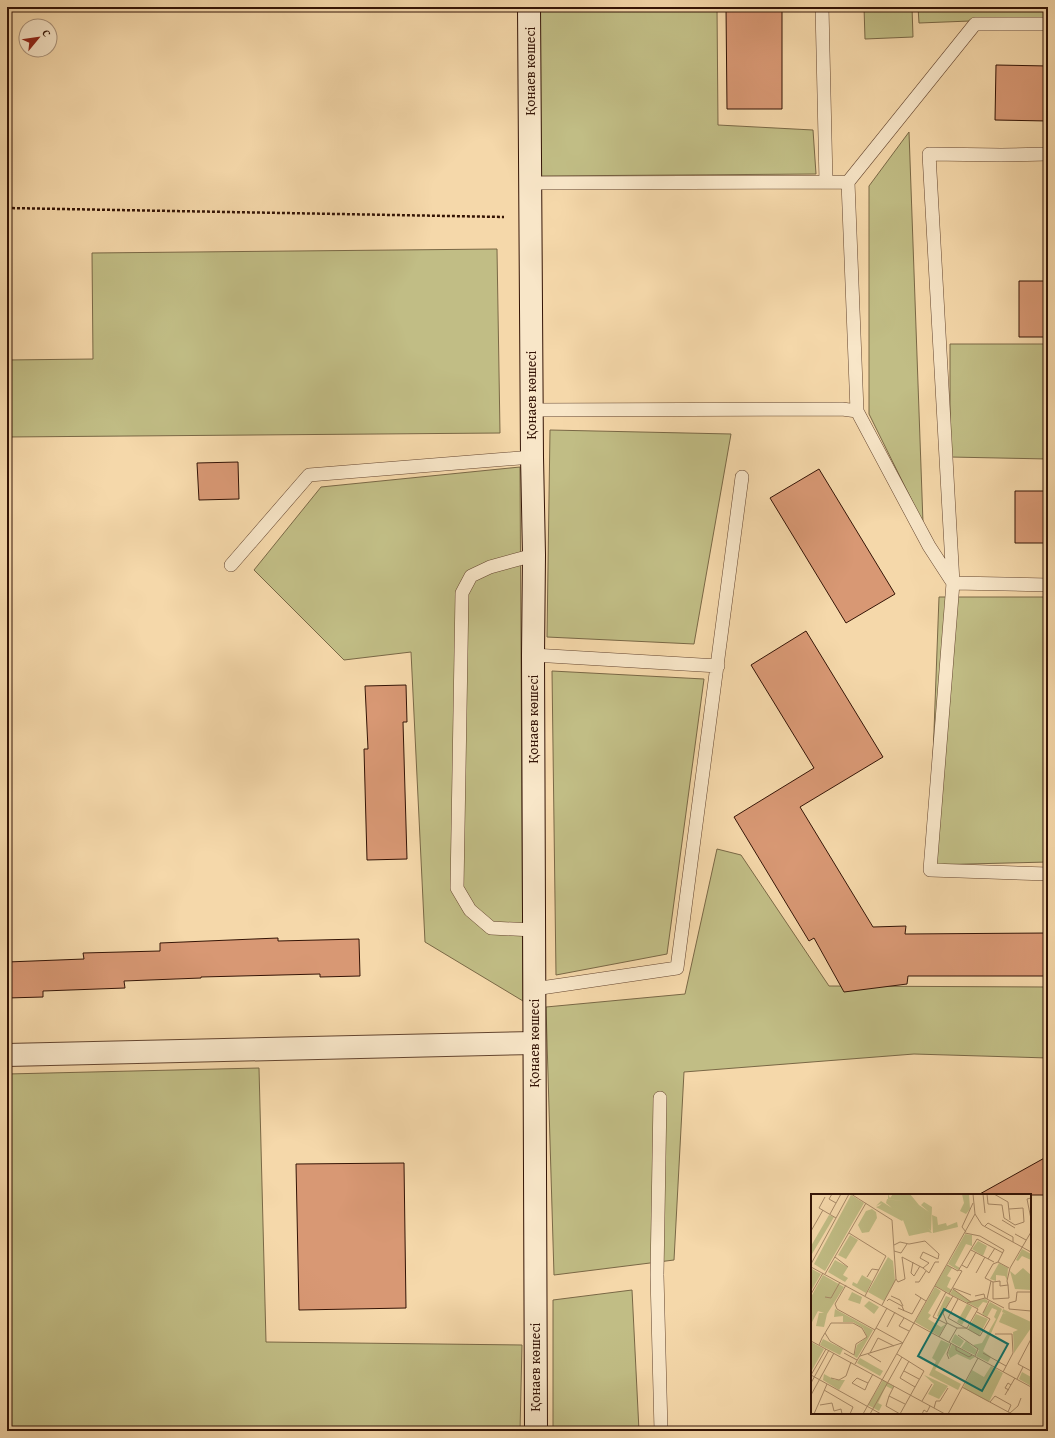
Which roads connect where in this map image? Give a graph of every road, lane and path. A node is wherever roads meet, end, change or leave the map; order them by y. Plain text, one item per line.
1 (529, 7) edge
2 (822, 7) edge
3 (1048, 24) edge
4 (1048, 154) edge
5 (826, 182) junction
6 (848, 182) junction
7 (530, 183) junction
8 (7, 208) edge
9 (530, 217) junction
10 (531, 410) junction
11 (857, 411) junction
12 (532, 457) junction
13 (742, 477) dead end
14 (534, 555) junction
15 (231, 565) dead end
16 (953, 583) junction
17 (1048, 586) edge
18 (533, 655) junction
19 (718, 666) junction
20 (1048, 874) edge
21 (534, 930) junction
22 (534, 989) junction
23 (534, 1043) junction
24 (7, 1055) edge
25 (660, 1098) dead end
26 (536, 1431) edge
27 (661, 1431) edge

1 - 7 street, Қонаев көшесі
2 - 5 lane
3 - 6 lane
4 - 16 lane
5 - 6 lane
5 - 7 lane
6 - 11 lane
7 - 9 street, Қонаев көшесі
8 - 9 path
9 - 10 street, Қонаев көшесі
10 - 11 lane
10 - 12 street, Қонаев көшесі
11 - 16 lane
12 - 14 street, Қонаев көшесі
12 - 15 lane
13 - 19 lane
14 - 18 street, Қонаев көшесі
14 - 21 lane
16 - 17 lane
16 - 20 lane
18 - 19 lane
18 - 21 street, Қонаев көшесі
19 - 22 lane
21 - 22 street, Қонаев көшесі
22 - 23 street, Қонаев көшесі
23 - 24 street
23 - 26 street, Қонаев көшесі
25 - 27 lane

